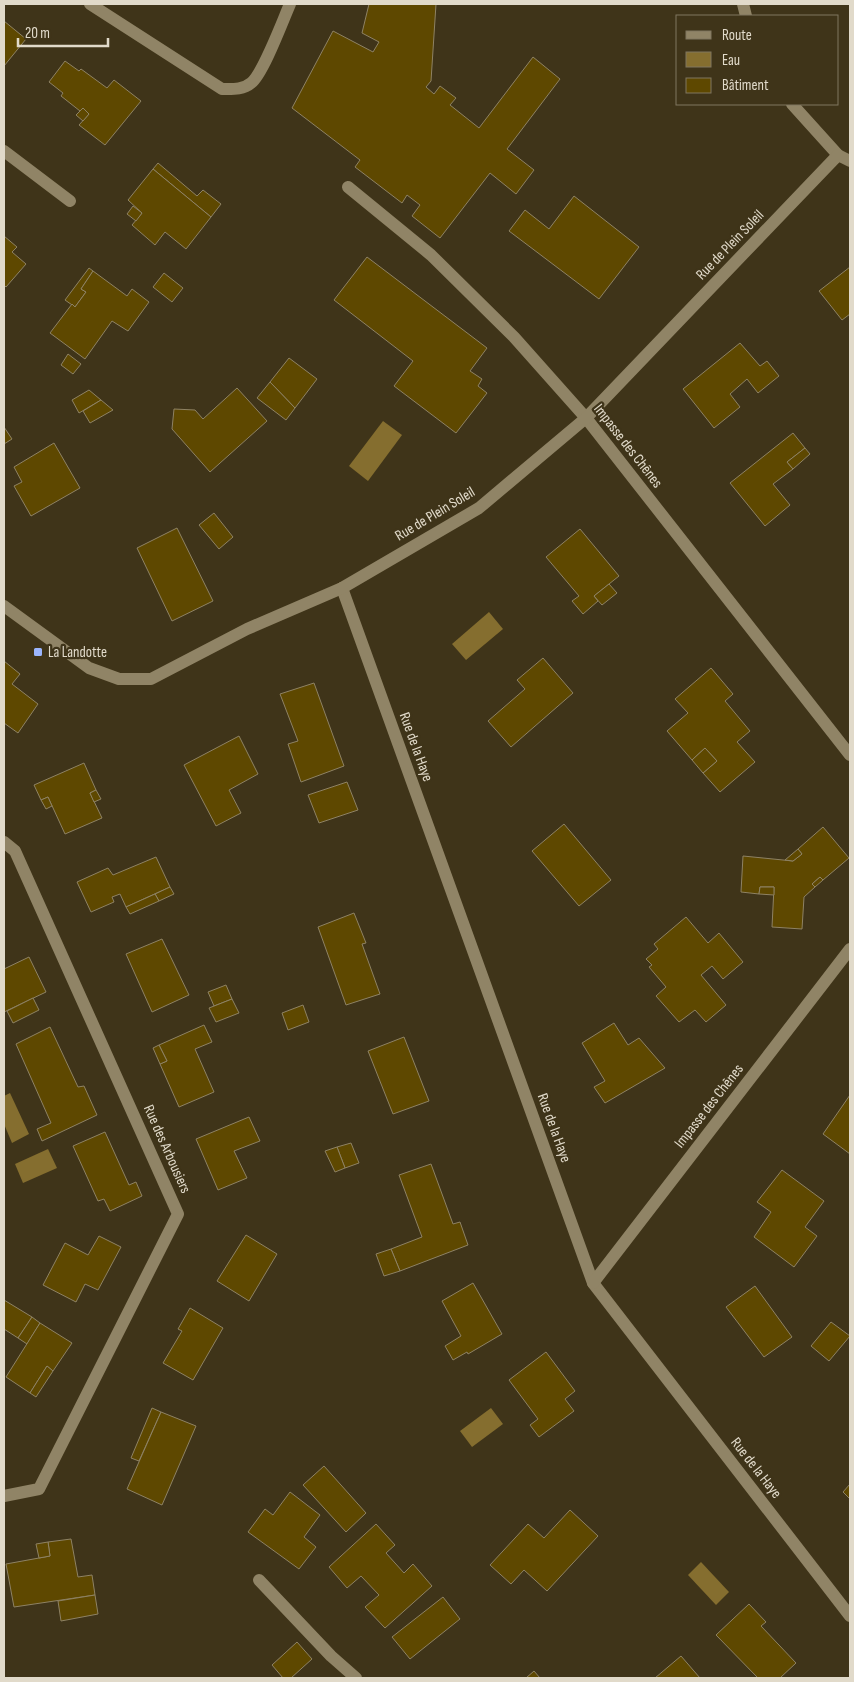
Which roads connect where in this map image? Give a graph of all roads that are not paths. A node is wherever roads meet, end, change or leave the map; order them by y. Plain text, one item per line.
1 (90, 4) edge
2 (290, 4) edge
3 (793, 105) edge
4 (4, 151) edge
5 (838, 155) junction
6 (850, 161) edge
7 (348, 187) dead end
8 (70, 201) dead end
9 (586, 418) junction
10 (342, 588) junction
11 (4, 606) edge
12 (850, 755) edge
13 (4, 842) edge
14 (850, 950) edge
15 (593, 1283) junction
16 (4, 1496) edge
17 (260, 1580) dead end
18 (850, 1616) edge
19 (356, 1678) edge

1 - 2 street
3 - 5 street
4 - 8 street
5 - 6 street
5 - 9 street, Rue de Plein Soleil
7 - 9 street, Impasse des Chênes
9 - 10 street, Rue de Plein Soleil
9 - 12 street, Impasse des Chênes
10 - 11 street, Rue de Plein Soleil
10 - 15 street, Rue de la Haye
13 - 16 street, Rue des Arbousiers
14 - 15 street, Impasse des Chênes
15 - 18 street, Rue de la Haye
17 - 19 street

